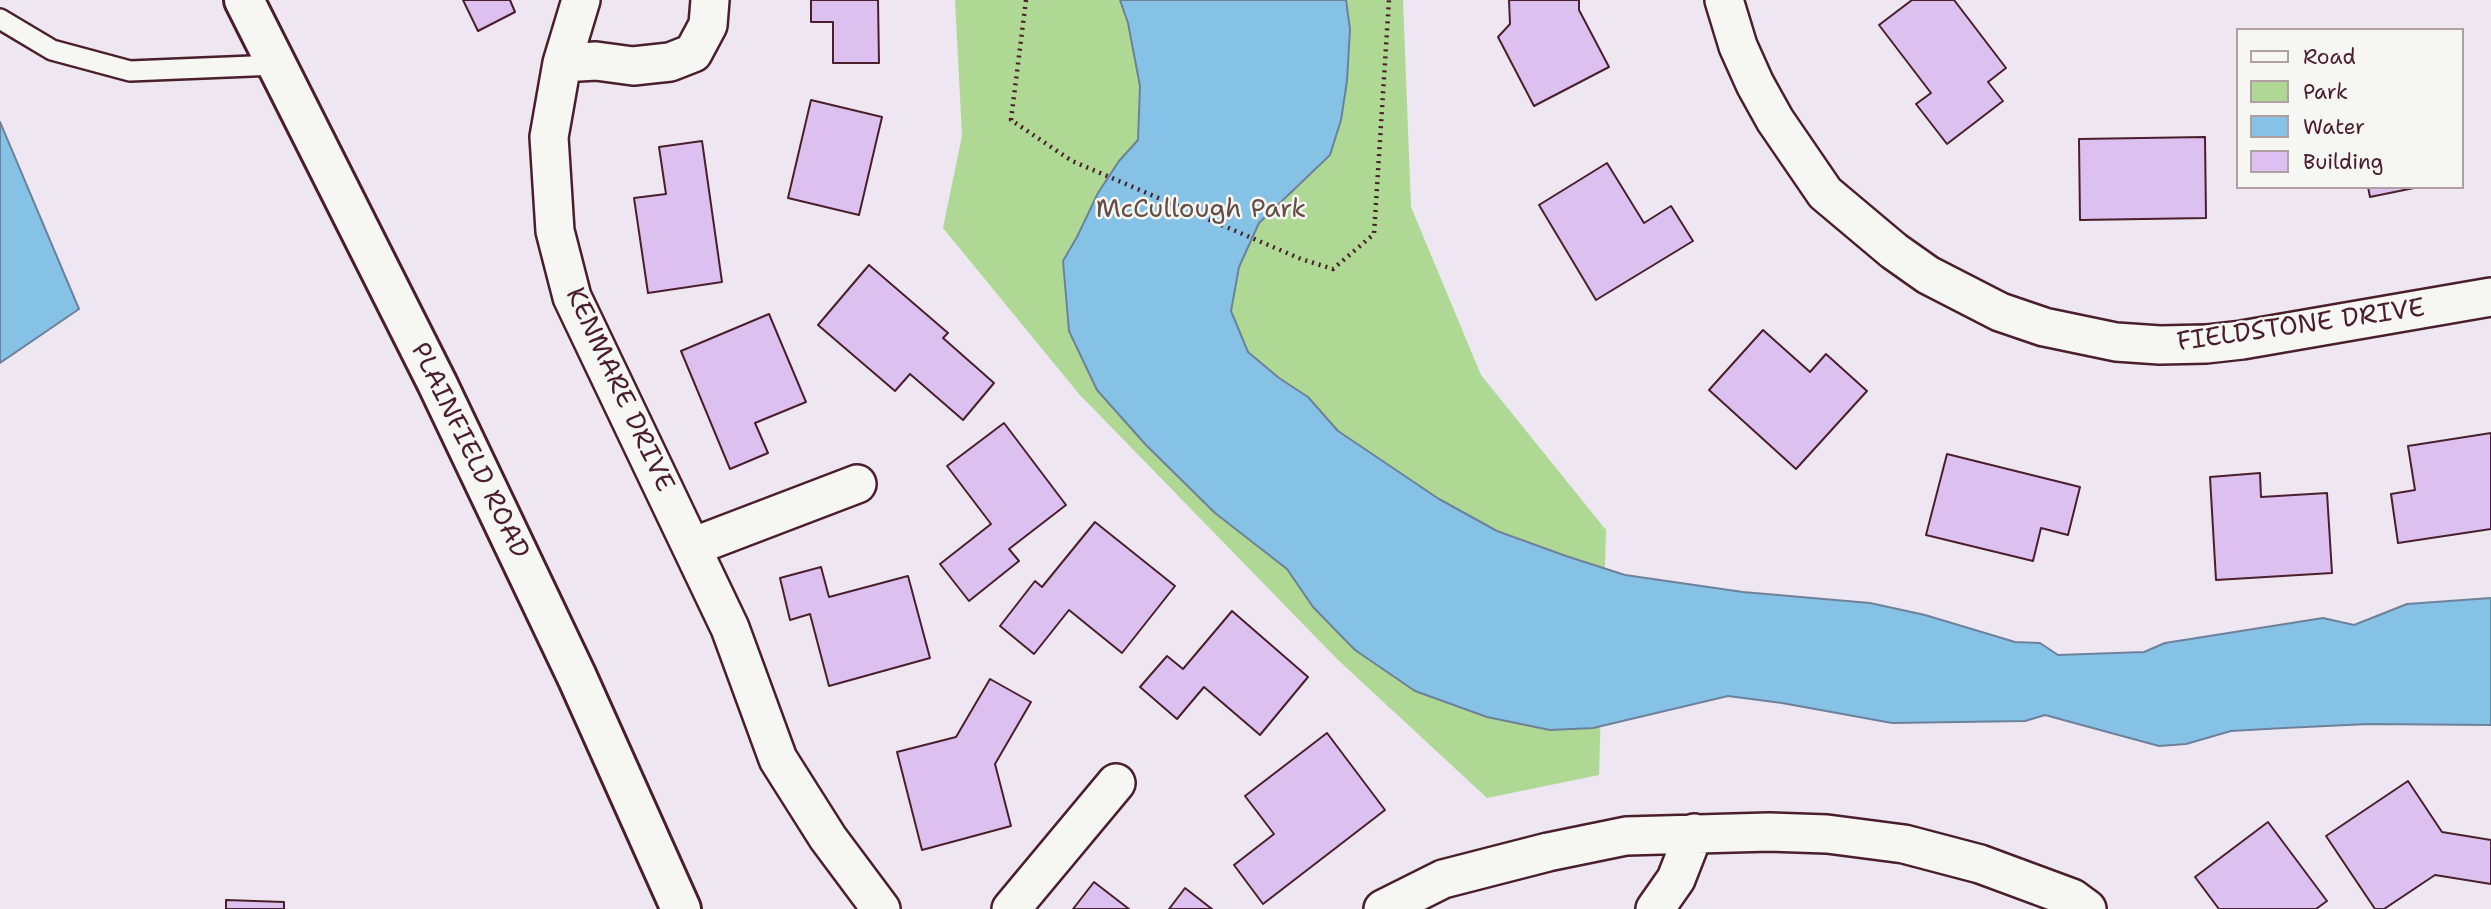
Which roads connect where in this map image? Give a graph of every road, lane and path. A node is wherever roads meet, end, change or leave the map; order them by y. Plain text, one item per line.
1 (244, 0) edge
2 (581, 0) edge
3 (710, 0) edge
4 (1026, 0) edge
5 (1389, 0) edge
6 (1724, 0) edge
7 (0, 19) edge
8 (562, 63) junction
9 (276, 65) junction
10 (2491, 298) edge
11 (857, 484) dead end
12 (692, 547) junction
13 (1116, 783) dead end
14 (1694, 833) junction
15 (681, 909) edge
16 (880, 909) edge
17 (1012, 909) edge
18 (1383, 909) edge
19 (1654, 909) edge
20 (2087, 909) edge

1 - 9 main road, PLAINFIELD ROAD
2 - 8 street, KENMARE DRIVE
3 - 8 street
4 - 5 path
6 - 10 street, FIELDSTONE DRIVE
7 - 9 lane
8 - 12 street, KENMARE DRIVE
9 - 15 main road, PLAINFIELD ROAD
11 - 12 street
12 - 16 street, KENMARE DRIVE
13 - 17 street
14 - 18 street
14 - 19 street
14 - 20 street

